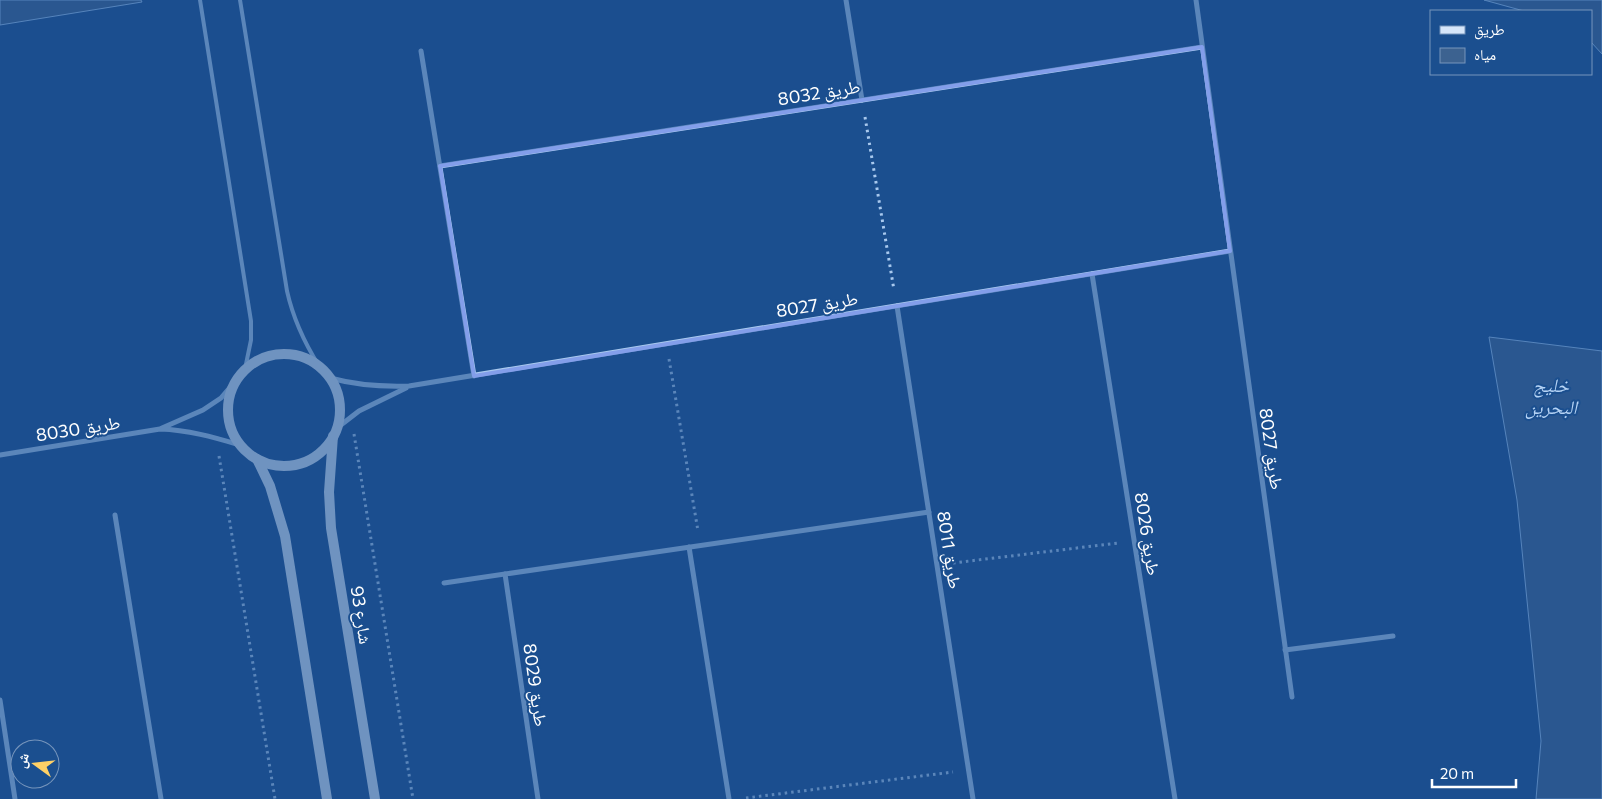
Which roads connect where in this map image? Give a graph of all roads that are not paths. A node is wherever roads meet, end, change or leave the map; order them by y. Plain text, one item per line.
1 (200, 0) edge
2 (240, 0) edge
3 (846, 0) edge
4 (1196, 0) edge
5 (1202, 47) junction
6 (421, 50) dead end
7 (862, 100) junction
8 (440, 166) junction
9 (1230, 251) junction
10 (1092, 274) junction
11 (897, 306) junction
12 (319, 366) junction
13 (245, 369) junction
14 (474, 376) junction
15 (238, 378) junction
16 (330, 378) junction
17 (409, 386) junction
18 (160, 429) junction
19 (335, 432) junction
20 (240, 445) junction
21 (0, 455) edge
22 (257, 459) junction
23 (929, 512) junction
24 (115, 515) dead end
25 (689, 547) junction
26 (505, 574) junction
27 (444, 583) dead end
28 (1393, 636) dead end
29 (1285, 650) junction
30 (1292, 697) dead end
31 (0, 700) edge
32 (15, 799) edge
33 (161, 799) edge
34 (327, 799) edge
35 (375, 799) edge
36 (538, 799) edge
37 (728, 799) edge
38 (974, 799) edge
39 (1176, 799) edge

1 - 13 lane
2 - 12 lane
3 - 7 street
4 - 5 street, طريق 8027
5 - 7 street, طريق 8032
5 - 9 street, طريق 8027
6 - 8 street
7 - 8 street, طريق 8032
8 - 14 street
9 - 10 street, طريق 8027
9 - 29 street, طريق 8027
10 - 11 street, طريق 8027
10 - 39 street, طريق 8026
11 - 14 street, طريق 8027
11 - 23 street, طريق 8011
12 - 13 street
12 - 16 street
13 - 15 street
14 - 17 street, طريق 8027
15 - 18 street, طريق 8030
15 - 20 street
16 - 17 street, طريق 8027
16 - 19 street
17 - 19 street, طريق 8027
18 - 20 street, طريق 8030
18 - 21 street, طريق 8030
19 - 22 street
19 - 35 street, شارع 93
20 - 22 street
22 - 34 street
23 - 25 street
23 - 38 street, طريق 8011
24 - 33 street
25 - 26 street
25 - 37 street
26 - 27 street
26 - 36 street, طريق 8029
28 - 29 street
29 - 30 street, طريق 8027
31 - 32 street

